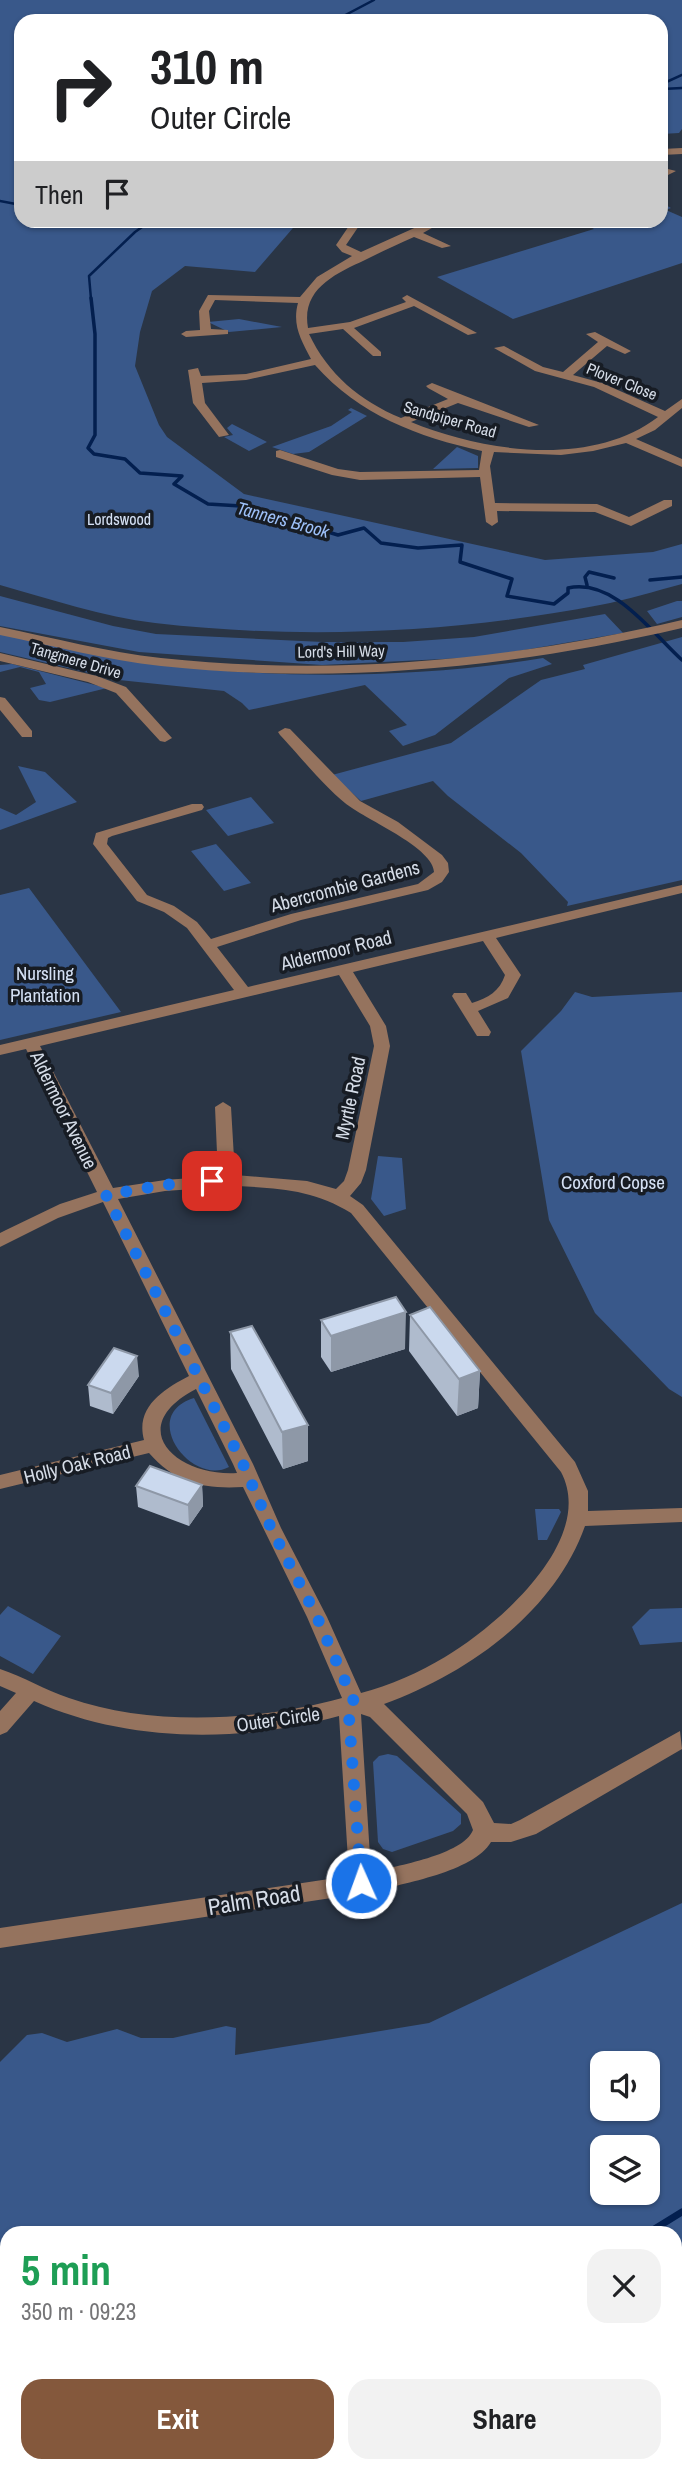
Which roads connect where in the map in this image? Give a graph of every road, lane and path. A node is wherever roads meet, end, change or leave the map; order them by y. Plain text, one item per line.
1 (353, 228) edge
2 (427, 228) edge
3 (417, 234) junction
4 (461, 241) dead end
5 (446, 246) junction
6 (433, 252) dead end
7 (363, 257) junction
8 (304, 299) junction
9 (452, 322) junction
10 (346, 326) junction
11 (438, 326) dead end
12 (225, 332) dead end
13 (303, 332) junction
14 (206, 333) junction
15 (472, 333) dead end
16 (186, 334) dead end
17 (592, 334) dead end
18 (605, 341) junction
19 (383, 343) dead end
20 (500, 348) dead end
21 (625, 351) dead end
22 (533, 355) dead end
23 (521, 359) junction
24 (318, 361) junction
25 (565, 376) junction
26 (432, 386) dead end
27 (456, 400) junction
28 (682, 402) edge
29 (666, 416) junction
30 (229, 420) dead end
31 (401, 422) junction
32 (213, 423) junction
33 (533, 425) dead end
34 (223, 435) dead end
35 (626, 439) junction
36 (489, 448) junction
37 (280, 454) dead end
38 (682, 463) edge
39 (485, 473) junction
40 (668, 503) dead end
41 (490, 507) junction
42 (492, 522) dead end
43 (682, 624) edge
44 (0, 631) edge
45 (0, 657) edge
46 (0, 701) edge
47 (0, 729) edge
48 (285, 732) dead end
49 (165, 737) dead end
50 (197, 807) dead end
51 (682, 889) edge
52 (486, 934) junction
53 (208, 944) junction
54 (344, 970) junction
55 (245, 994) junction
56 (483, 1032) dead end
57 (31, 1043) junction
58 (0, 1050) edge
59 (223, 1107) dead end
60 (227, 1181) junction
61 (106, 1195) junction
62 (340, 1196) junction
63 (0, 1241) edge
64 (199, 1379) junction
65 (154, 1445) junction
66 (249, 1479) junction
67 (0, 1482) edge
68 (682, 1515) edge
69 (578, 1519) junction
70 (0, 1677) edge
71 (29, 1693) junction
72 (355, 1704) junction
73 (0, 1726) edge
74 (680, 1740) dead end
75 (484, 1832) junction
76 (361, 1883) junction
77 (0, 1938) edge

1 - 7 street
2 - 3 street
3 - 5 street
3 - 7 street
4 - 5 street
5 - 6 street
7 - 8 street
8 - 13 street, Sandpiper Road
8 - 14 street
9 - 10 street
9 - 11 street
9 - 15 street
10 - 13 street
10 - 19 street
12 - 14 street
13 - 24 street, Sandpiper Road
14 - 16 street
17 - 18 street, Plover Close
18 - 21 street, Plover Close
18 - 25 street, Plover Close
20 - 23 street, Plover Close
22 - 23 street
23 - 25 street, Plover Close
24 - 31 street, Sandpiper Road
24 - 32 street
25 - 29 street, Plover Close
26 - 27 street
27 - 31 street
27 - 33 street
28 - 29 street, Sandpiper Road
29 - 35 street, Sandpiper Road
30 - 32 street
31 - 36 street, Sandpiper Road
32 - 34 street
35 - 36 street, Sandpiper Road
35 - 38 street
36 - 39 street
37 - 39 street
39 - 41 street
40 - 41 street
41 - 42 street
43 - 44 street, Lord's Hill Way
45 - 49 street, Tangmere Drive
46 - 47 street
48 - 53 street, Abercrombie Gardens
50 - 53 street
51 - 52 street, Aldermoor Road
52 - 54 street, Aldermoor Road
52 - 56 street
53 - 55 street
54 - 55 street, Aldermoor Road
54 - 62 street, Myrtle Road
55 - 57 street, Aldermoor Road
57 - 58 street, Aldermoor Road
57 - 61 street, Aldermoor Avenue
59 - 60 street
60 - 61 street, Outer Circle
60 - 62 street, Outer Circle
61 - 63 street, Outer Circle
61 - 64 street, Aldermoor Avenue
62 - 69 street, Outer Circle
64 - 65 street, Holly Oak Road
64 - 66 street, Aldermoor Avenue
65 - 66 street, Holly Oak Road
65 - 67 street, Holly Oak Road
66 - 72 street, Aldermoor Avenue
68 - 69 street
69 - 72 street, Outer Circle
70 - 71 street, Outer Circle
71 - 72 street, Outer Circle
71 - 73 street
72 - 75 street
72 - 76 street
74 - 75 street
75 - 76 street, Palm Road
76 - 77 street, Palm Road

